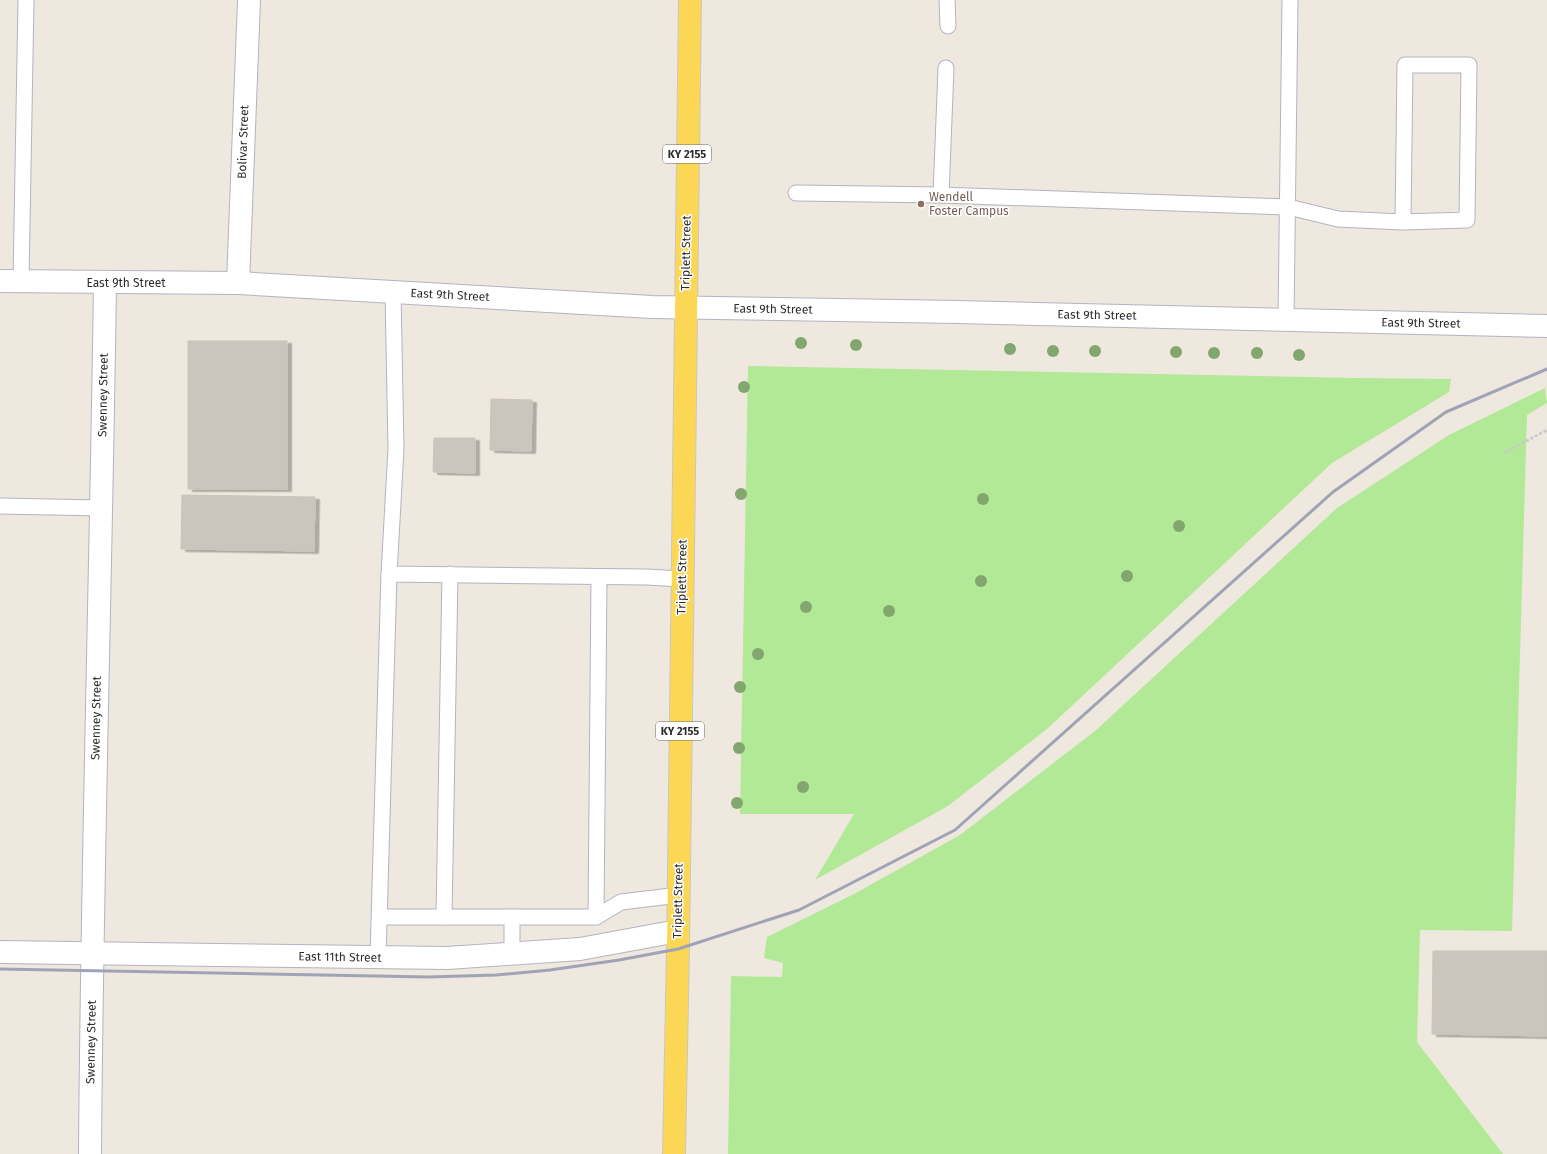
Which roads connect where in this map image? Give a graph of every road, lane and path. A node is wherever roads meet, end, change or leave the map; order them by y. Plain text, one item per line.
1 (26, 0) edge
2 (248, 0) edge
3 (690, 0) edge
4 (947, 0) edge
5 (1290, 0) edge
6 (948, 26) dead end
7 (946, 68) dead end
8 (796, 192) dead end
9 (941, 195) junction
10 (1288, 207) junction
11 (1403, 222) junction
12 (11, 281) edge
13 (105, 283) junction
14 (238, 283) junction
15 (393, 292) junction
16 (685, 307) junction
17 (1286, 320) junction
18 (1547, 326) edge
19 (1547, 430) edge
20 (1504, 453) dead end
21 (0, 506) edge
22 (102, 508) junction
23 (389, 574) junction
24 (450, 574) junction
25 (599, 577) junction
26 (682, 579) junction
27 (678, 895) junction
28 (380, 917) junction
29 (444, 917) junction
30 (512, 917) junction
31 (596, 917) junction
32 (678, 931) junction
33 (0, 952) edge
34 (92, 953) junction
35 (512, 953) junction
36 (378, 957) junction
37 (90, 1154) edge
38 (674, 1154) edge

1 - 12 lane
2 - 14 street, Bolivar Street
3 - 16 main road, Triplett Street / KY 2155
4 - 6 lane
5 - 10 lane
7 - 9 lane
8 - 9 lane
9 - 10 lane
10 - 11 lane
10 - 17 lane
11 - 11 lane
12 - 13 street, East 9th Street
13 - 14 street, East 9th Street
13 - 22 street, Swenney Street
14 - 15 street, East 9th Street
15 - 16 street, East 9th Street
15 - 23 lane
16 - 17 street, East 9th Street
16 - 26 main road, Triplett Street / KY 2155
17 - 18 street, East 9th Street
19 - 20 path
21 - 22 lane
22 - 34 street, Swenney Street
23 - 24 lane
23 - 28 lane
24 - 25 lane
24 - 29 lane
25 - 26 lane
25 - 31 lane
26 - 27 main road, Triplett Street / KY 2155
27 - 31 lane
27 - 32 main road, Triplett Street / KY 2155
28 - 29 lane
28 - 36 lane
29 - 30 lane
30 - 31 lane
30 - 35 lane
32 - 35 street, East 11th Street
32 - 38 main road, Triplett Street / KY 2155
33 - 34 street, East 11th Street
34 - 36 street, East 11th Street
34 - 37 street, Swenney Street
35 - 36 street, East 11th Street

